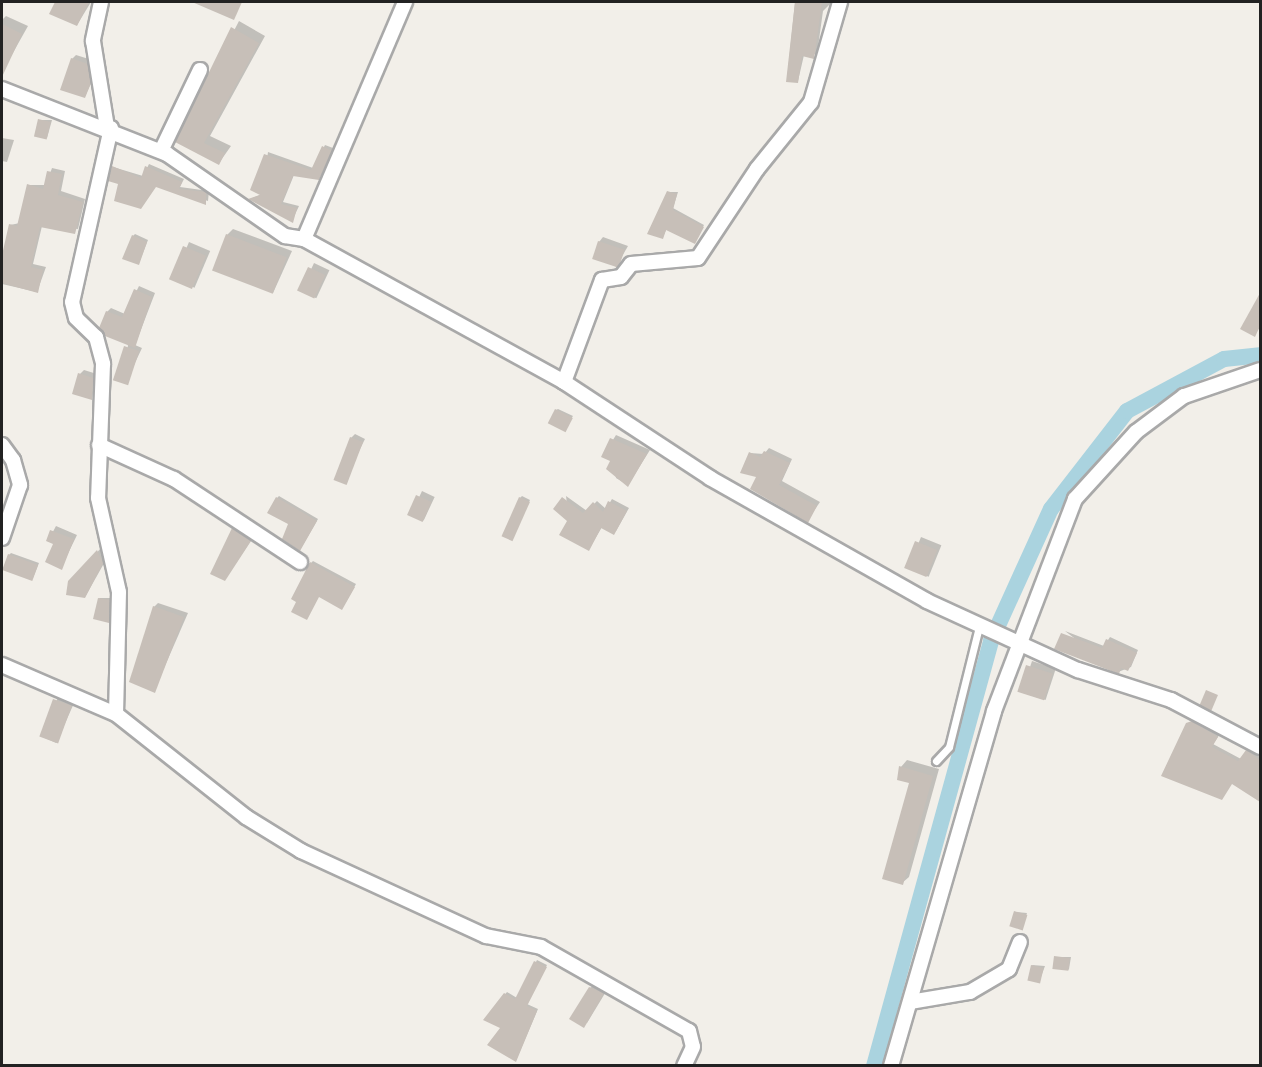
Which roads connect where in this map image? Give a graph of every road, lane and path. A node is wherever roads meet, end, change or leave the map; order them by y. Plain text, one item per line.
1 (101, 2) edge
2 (405, 2) edge
3 (840, 2) edge
4 (200, 70) dead end
5 (2, 89) edge
6 (109, 128) junction
7 (161, 151) junction
8 (304, 238) junction
9 (1260, 370) edge
10 (564, 382) junction
11 (2, 445) edge
12 (99, 445) junction
13 (2, 538) edge
14 (300, 562) dead end
15 (981, 628) junction
16 (1020, 647) junction
17 (2, 665) edge
18 (116, 714) junction
19 (1260, 747) edge
20 (936, 761) dead end
21 (1020, 942) dead end
22 (910, 1002) junction
23 (684, 1065) edge
24 (891, 1065) edge

1 - 6 street
2 - 8 street
3 - 10 street
4 - 7 street
5 - 6 street
6 - 7 street
6 - 12 street
7 - 8 street
8 - 10 street
9 - 16 street
10 - 15 street
11 - 13 street
12 - 14 street
12 - 18 street
15 - 16 street
15 - 20 lane
16 - 19 street
16 - 22 street
17 - 18 street
18 - 23 street
21 - 22 street
22 - 24 street

